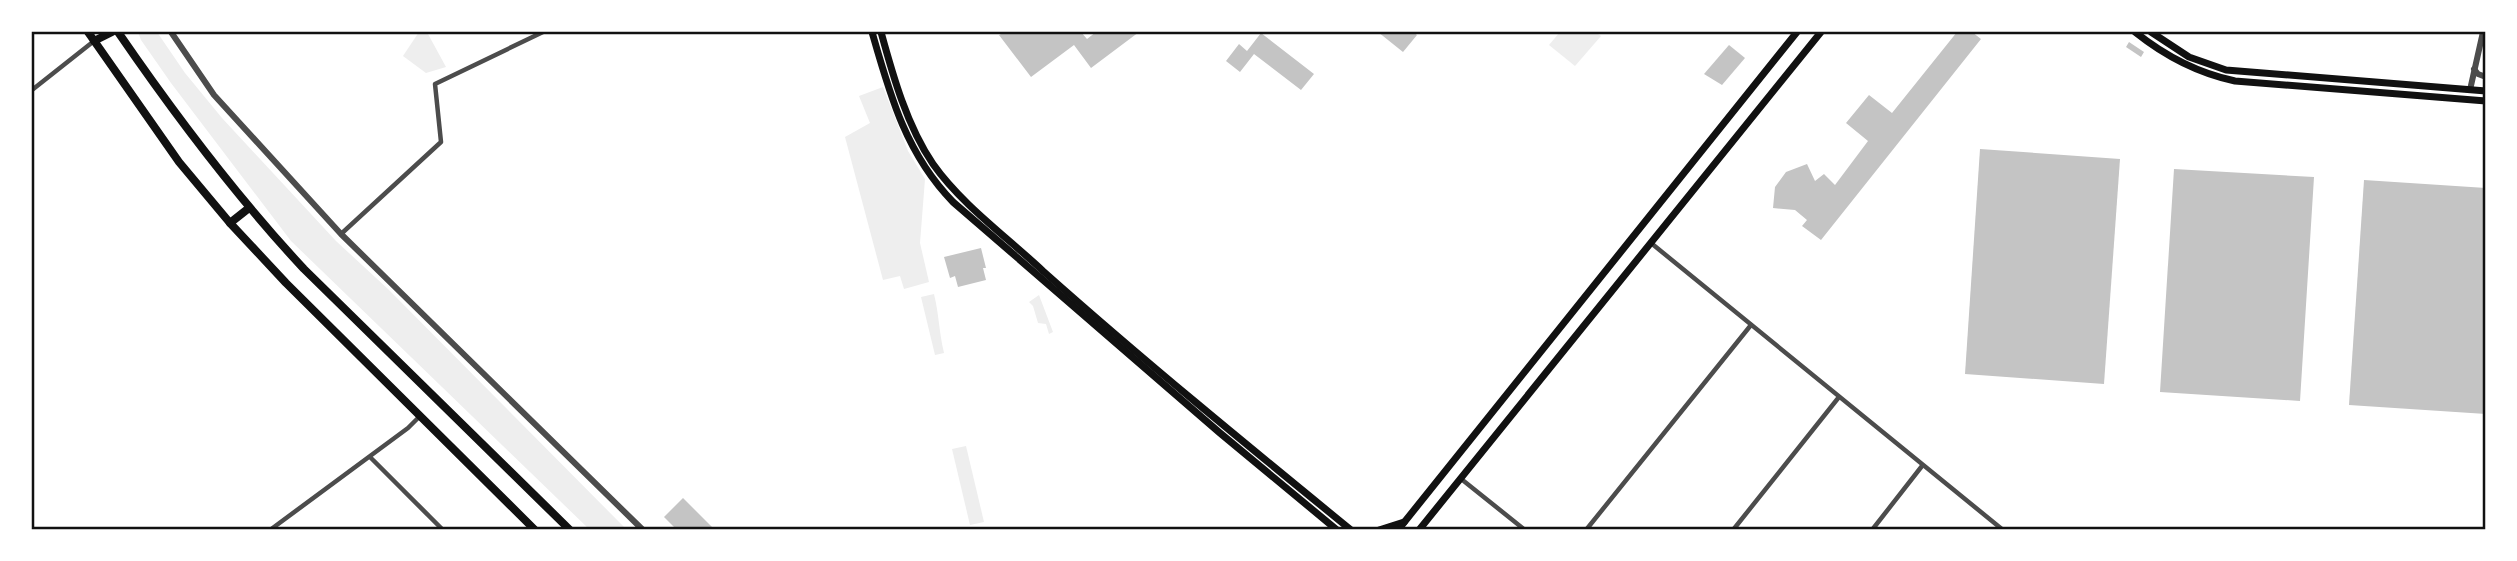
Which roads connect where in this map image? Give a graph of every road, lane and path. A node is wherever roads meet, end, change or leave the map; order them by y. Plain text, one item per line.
1 (88, 32) edge
2 (100, 32) edge
3 (112, 32) edge
4 (118, 32) edge
5 (171, 32) edge
6 (543, 32) edge
7 (872, 32) edge
8 (881, 32) edge
9 (1797, 32) edge
10 (1821, 32) edge
11 (2135, 32) edge
12 (2151, 32) edge
13 (2483, 32) edge
14 (94, 41) junction
15 (2474, 69) junction
16 (2486, 77) edge
17 (32, 90) edge
18 (2470, 90) junction
19 (2486, 91) edge
20 (2469, 99) junction
21 (2486, 101) edge
22 (1697, 155) junction
23 (1688, 166) junction
24 (1712, 166) junction
25 (1703, 177) junction
26 (249, 208) junction
27 (230, 223) junction
28 (1636, 232) junction
29 (341, 234) junction
30 (1650, 242) junction
31 (1751, 325) junction
32 (1839, 397) junction
33 (420, 416) junction
34 (370, 457) junction
35 (1922, 466) junction
36 (1447, 467) junction
37 (1460, 478) junction
38 (1405, 521) junction
39 (270, 530) edge
40 (443, 530) edge
41 (536, 530) edge
42 (570, 530) edge
43 (643, 530) edge
44 (1337, 530) edge
45 (1351, 530) edge
46 (1379, 530) edge
47 (1398, 530) edge
48 (1419, 530) edge
49 (1525, 530) edge
50 (1586, 530) edge
51 (1733, 530) edge
52 (1872, 530) edge
53 (2003, 530) edge

1 - 14 highway
2 - 14 highway
3 - 14 highway
4 - 26 highway
5 - 29 street
6 - 29 street
7 - 44 main road
8 - 45 main road
9 - 22 main road
10 - 24 main road
11 - 20 main road
12 - 18 main road
13 - 15 street
14 - 17 street
14 - 27 highway
15 - 16 street
15 - 18 street
18 - 19 main road
18 - 20 main road
20 - 21 main road
22 - 23 main road
22 - 24 main road
23 - 25 main road
23 - 28 main road
24 - 25 main road
25 - 30 main road
26 - 27 highway
26 - 42 highway
27 - 33 highway
28 - 30 main road
28 - 36 main road
29 - 43 street
30 - 31 street
30 - 37 main road
31 - 32 street
31 - 50 street
32 - 35 street
32 - 51 street
33 - 34 street
33 - 41 highway
34 - 39 street
34 - 40 street
35 - 52 street
35 - 53 street
36 - 37 main road
36 - 38 main road
37 - 48 main road
37 - 49 street
38 - 46 main road
38 - 47 main road

